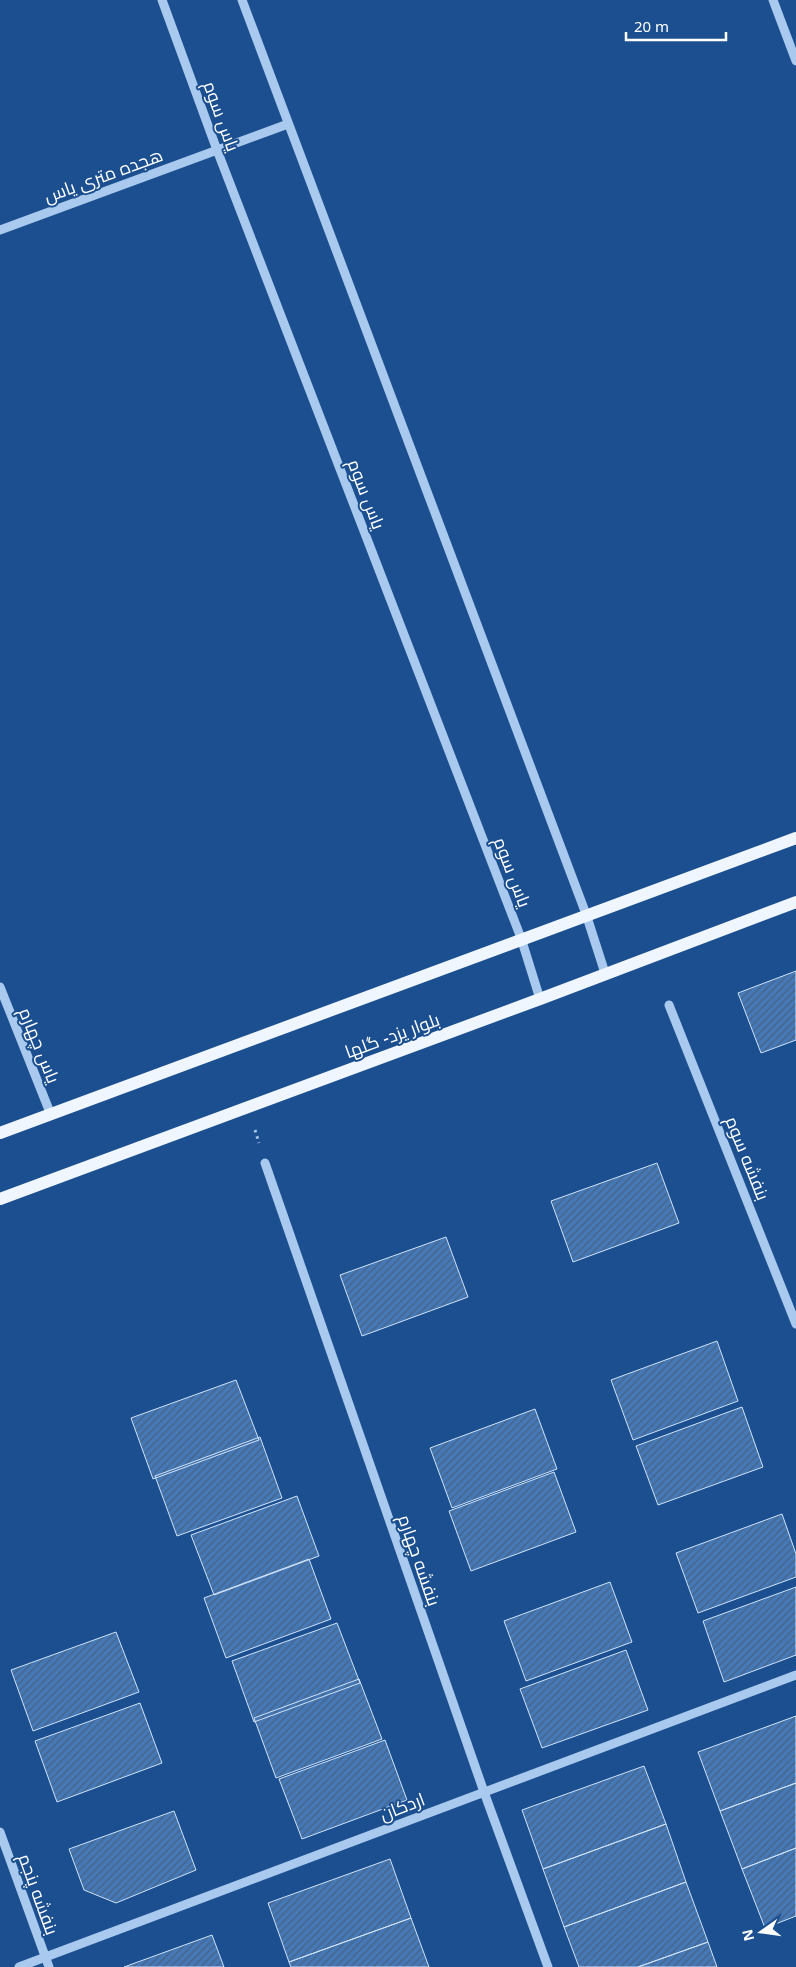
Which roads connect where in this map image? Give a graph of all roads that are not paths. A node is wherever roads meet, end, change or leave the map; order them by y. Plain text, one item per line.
1 (162, 0) edge
2 (242, 0) edge
3 (773, 0) edge
4 (796, 61) edge
5 (288, 124) junction
6 (218, 150) junction
7 (0, 230) edge
8 (796, 838) edge
9 (796, 902) edge
10 (586, 914) junction
11 (521, 938) junction
12 (605, 973) junction
13 (0, 988) edge
14 (540, 999) junction
15 (669, 1005) dead end
16 (51, 1115) junction
17 (0, 1133) edge
18 (265, 1163) road end
19 (0, 1199) edge
20 (796, 1324) edge
21 (796, 1675) edge
22 (484, 1792) junction
23 (0, 1832) edge
24 (45, 1957) junction
25 (19, 1967) edge
26 (48, 1967) edge
27 (548, 1967) edge

1 - 6 street, یاس سوم
2 - 5 street
3 - 4 street
5 - 6 street, هجده متری یاس
5 - 10 street
6 - 7 street, هجده متری یاس
6 - 11 street, یاس سوم
8 - 10 main road
9 - 12 main road, بلوار یزد- گلها
10 - 11 main road
10 - 12 street
11 - 14 street, یاس سوم
11 - 16 main road
12 - 14 main road, بلوار یزد- گلها
13 - 16 street, یاس چهارم
14 - 19 main road, بلوار یزد- گلها
15 - 20 street, بنفشه سوم
16 - 17 main road
18 - 22 street, بنفشه چهارم
21 - 22 street, اردکان
22 - 24 street, اردکان
22 - 27 street, بنفشه چهارم
23 - 24 street, بنفشه پنجم
24 - 25 street, اردکان
24 - 26 street, بنفشه پنجم

